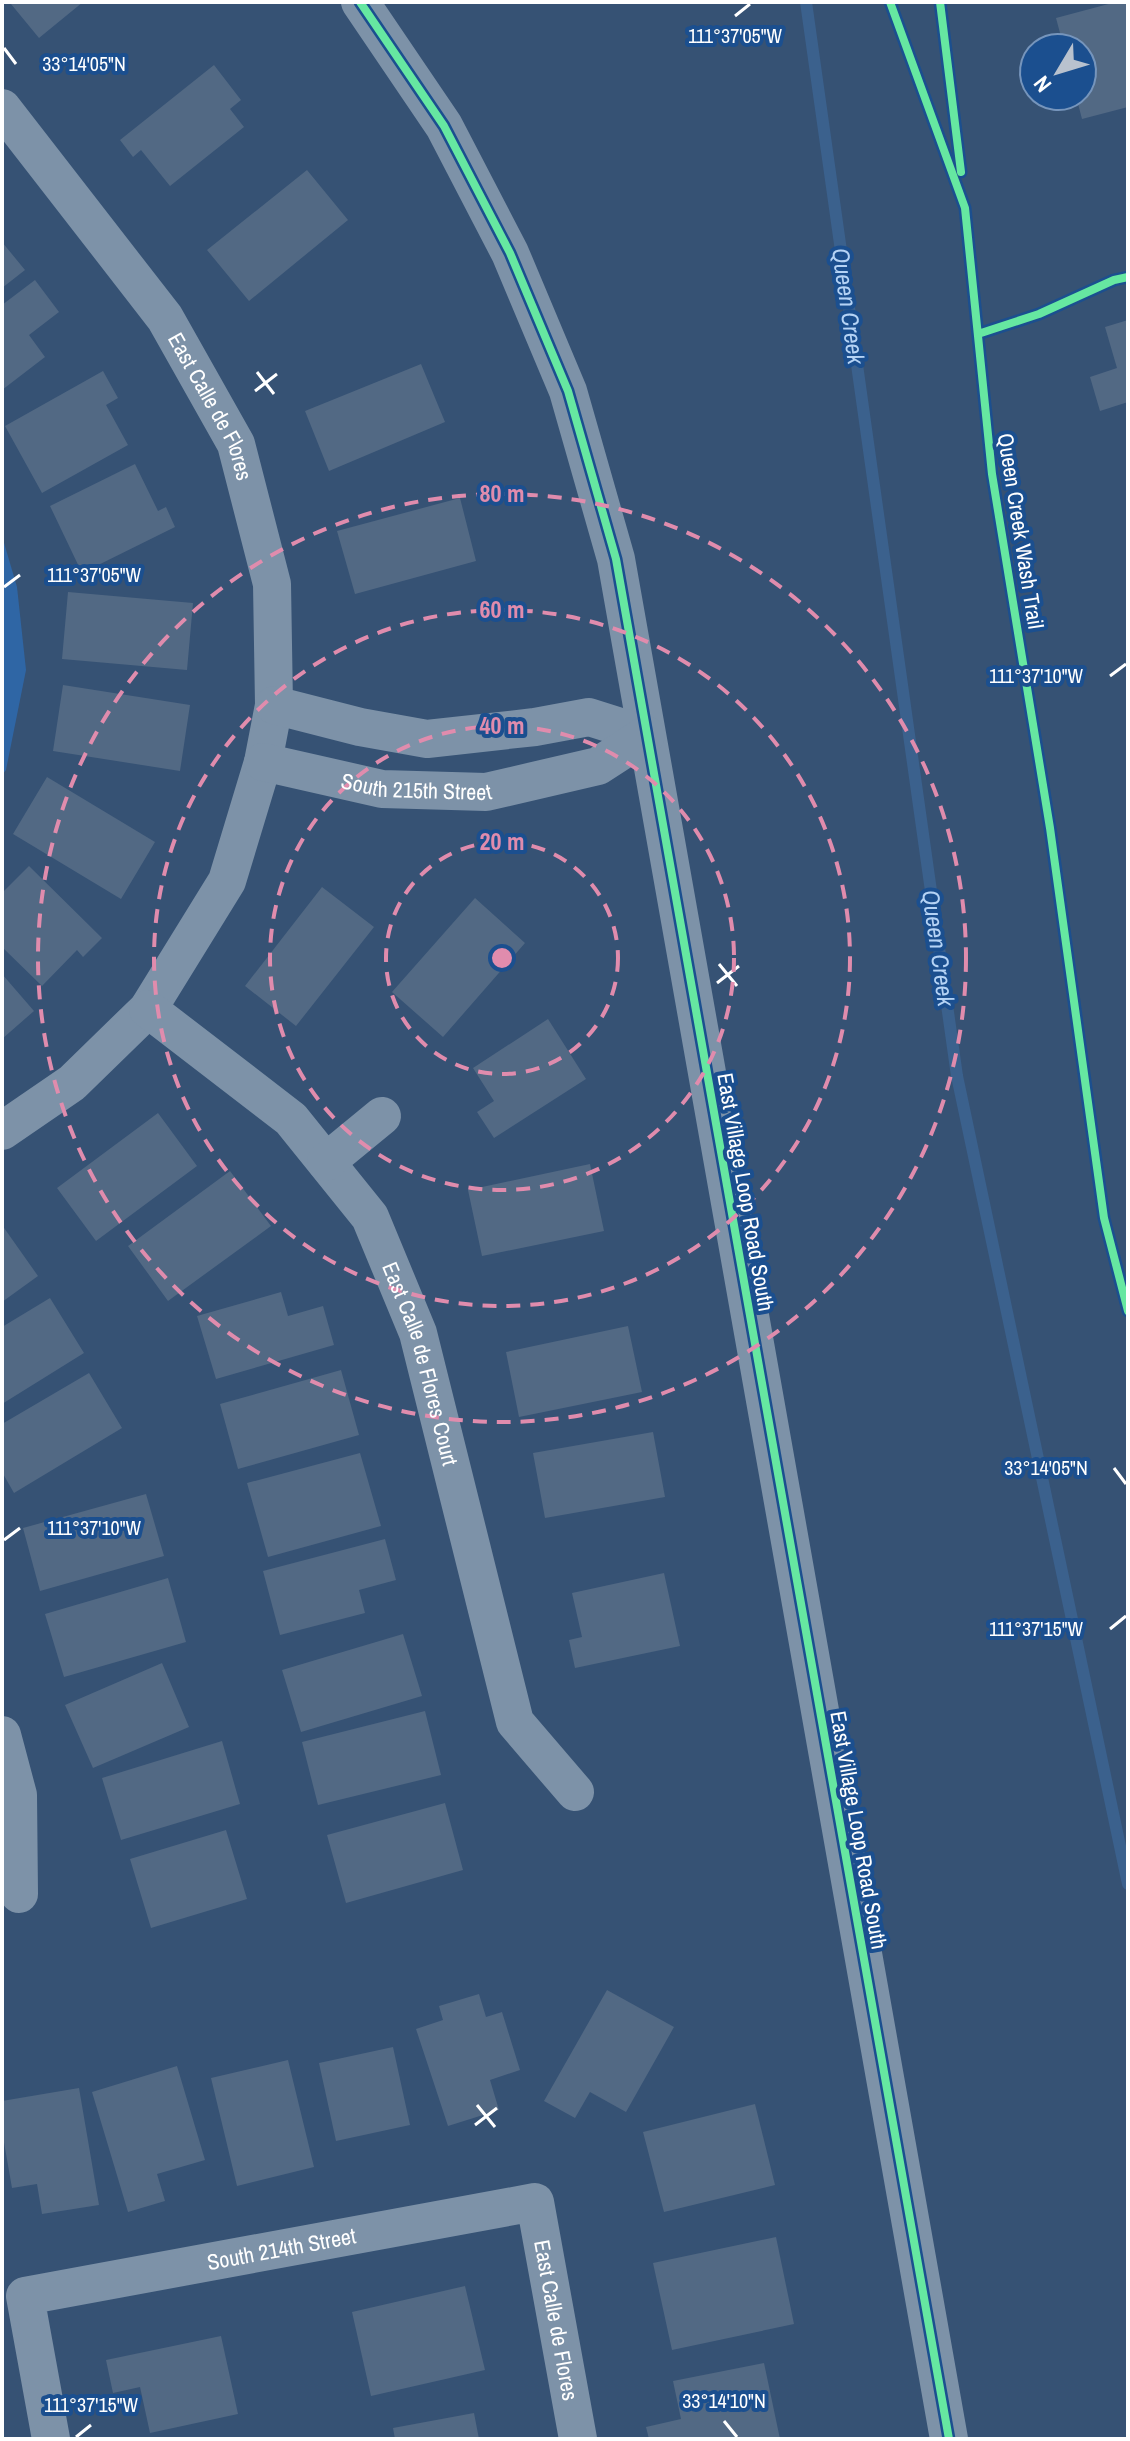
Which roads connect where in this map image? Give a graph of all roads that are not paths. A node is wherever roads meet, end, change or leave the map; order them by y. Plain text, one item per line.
1 (360, 2) edge
2 (2, 108) edge
3 (274, 705) junction
4 (646, 735) junction
5 (263, 762) junction
6 (148, 1009) junction
7 (382, 1116) dead end
8 (2, 1131) edge
9 (326, 1162) junction
10 (2, 1735) edge
11 (575, 1792) dead end
12 (19, 1894) dead end
13 (535, 2202) joint
14 (51, 2439) edge
15 (578, 2439) edge
16 (949, 2439) edge

1 - 4 street, East Village Loop Road South
2 - 3 street, East Calle de Flores
3 - 4 street, South 215th Street
3 - 5 street, East Calle de Flores
4 - 5 street, South 215th Street
4 - 16 street, East Village Loop Road South
5 - 6 street
6 - 8 street
6 - 9 street, East Calle de Flores Court
7 - 9 street
9 - 11 street, East Calle de Flores Court
10 - 12 street
13 - 14 street, South 214th Street
13 - 15 street, East Calle de Flores

